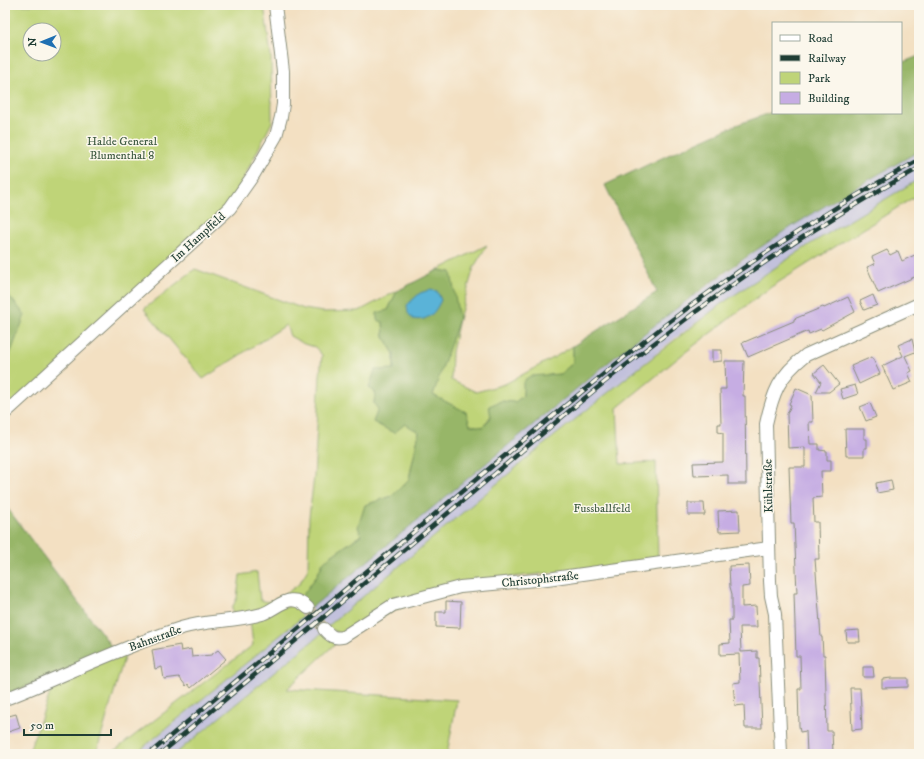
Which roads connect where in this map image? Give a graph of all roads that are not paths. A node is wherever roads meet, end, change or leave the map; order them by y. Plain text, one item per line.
1 (275, 5) edge
2 (919, 304) edge
3 (5, 413) edge
4 (769, 548) junction
5 (308, 608) tunnel mouth
6 (324, 629) tunnel mouth
7 (5, 698) edge
8 (781, 754) edge

1 - 3 street, Im Hampffeld
2 - 4 street, Kühlstraße
4 - 6 street, Christophstraße
4 - 8 street, Kühlstraße
5 - 7 street, Bahnstraße

